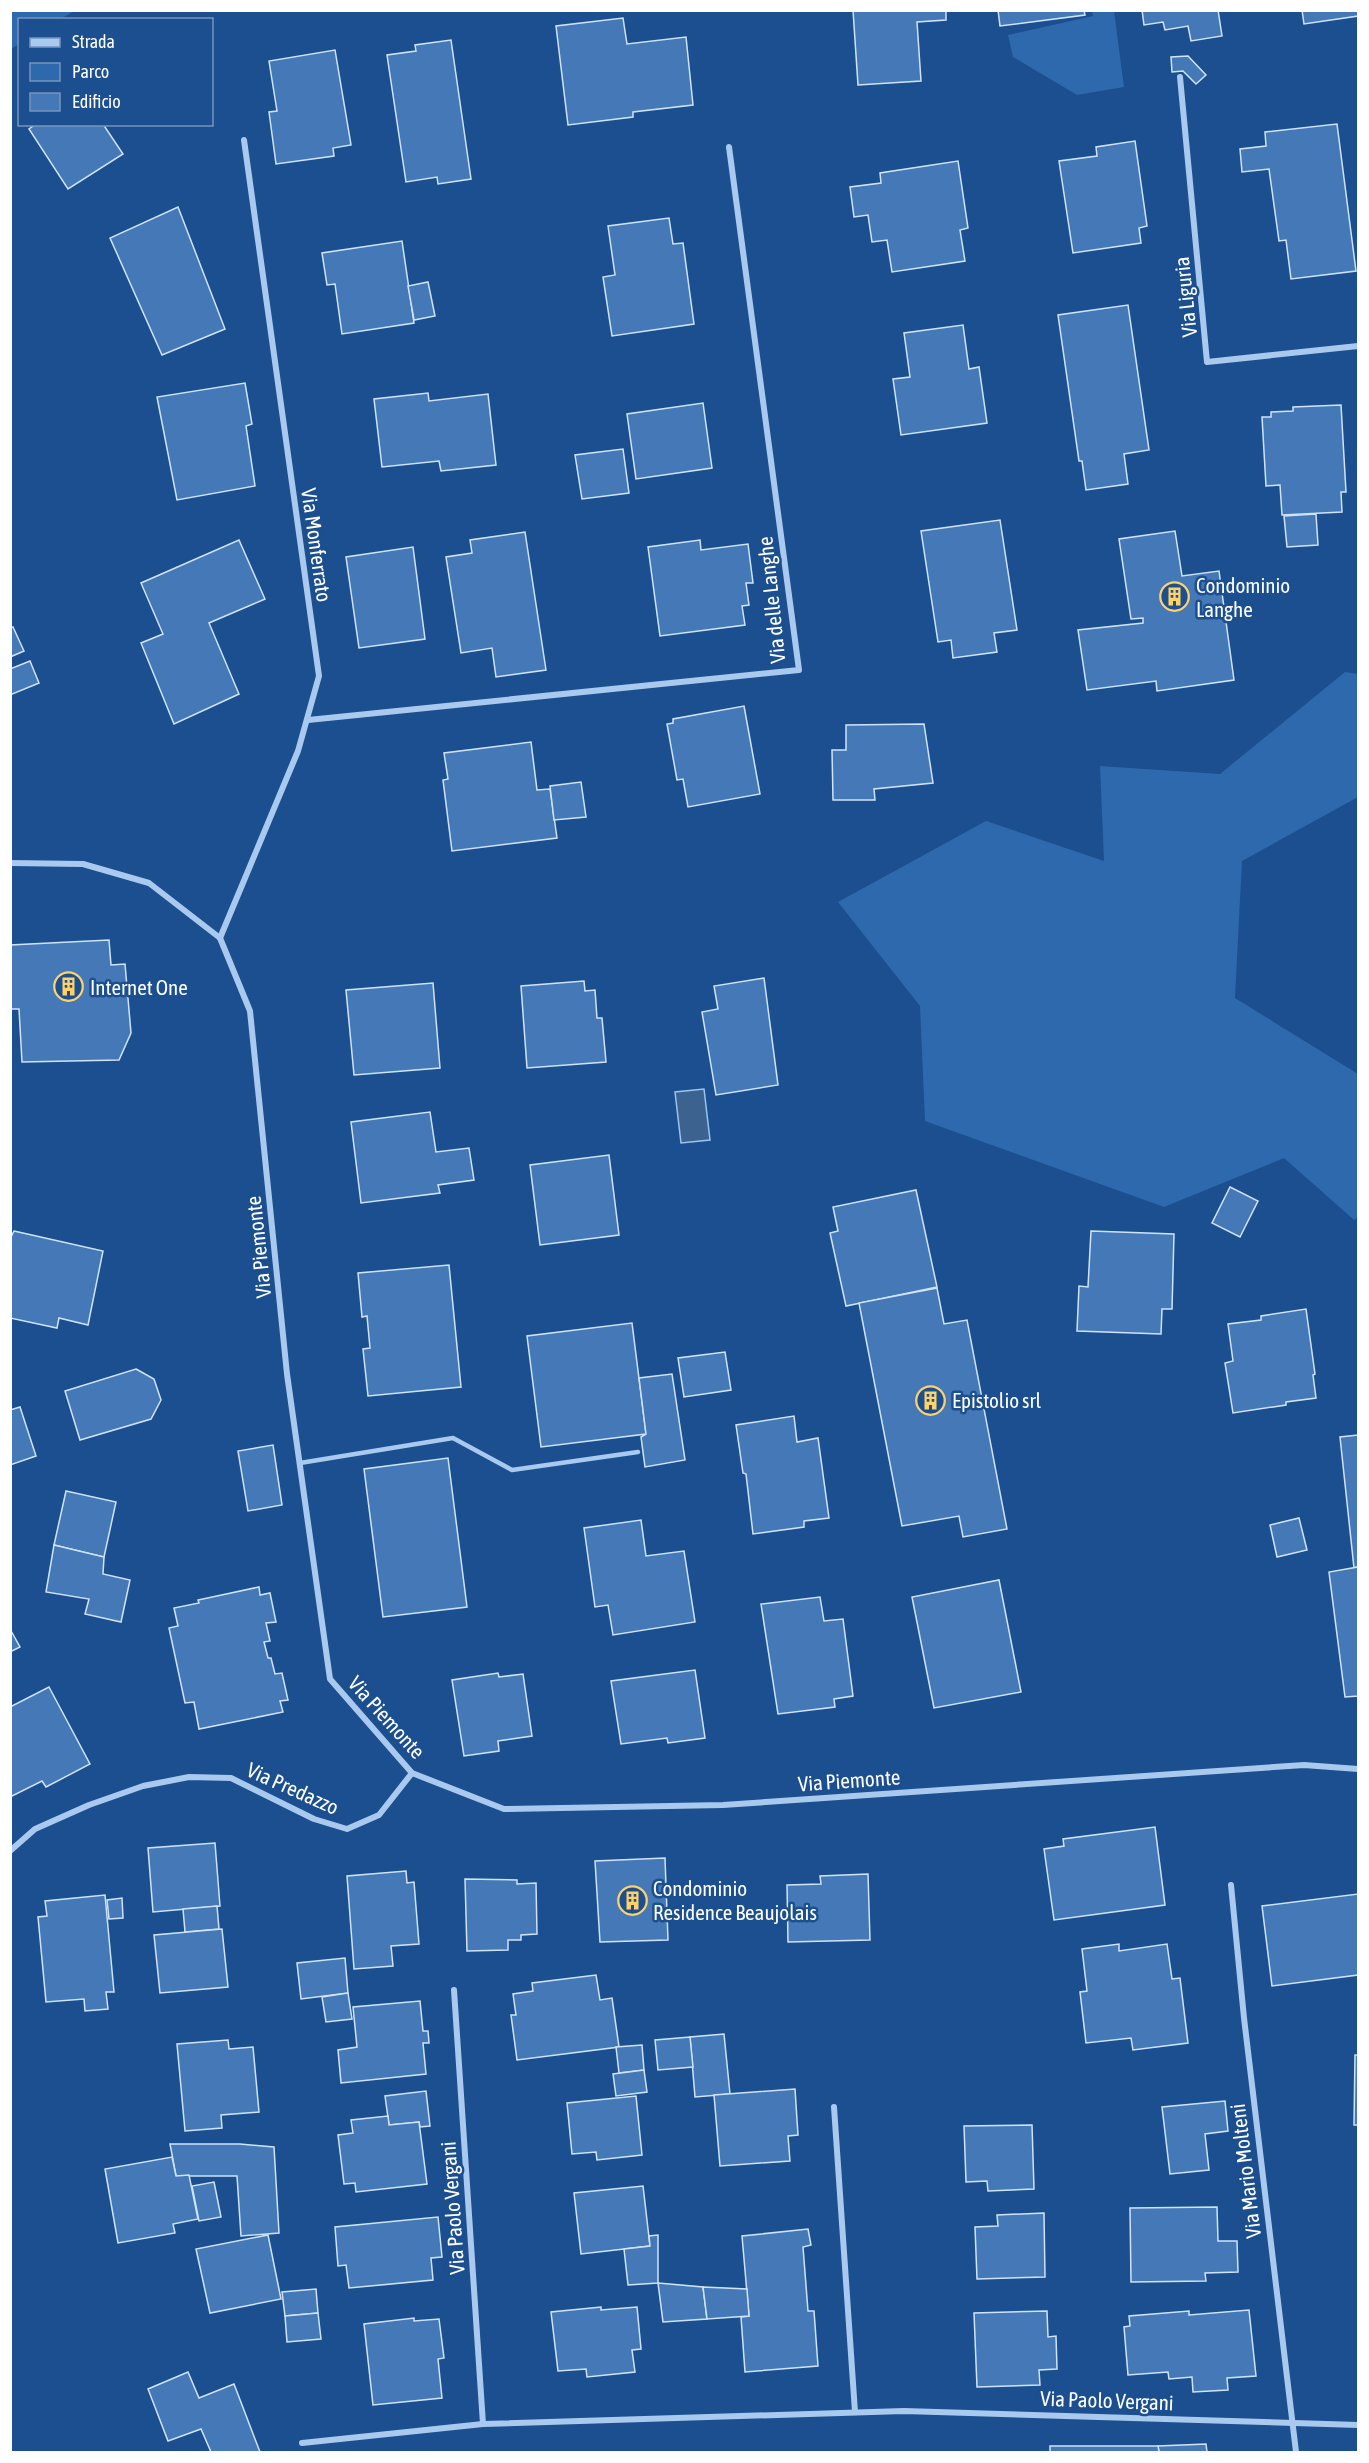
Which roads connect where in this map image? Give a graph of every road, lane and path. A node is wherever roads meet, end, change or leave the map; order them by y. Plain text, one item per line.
1 (1180, 77) dead end
2 (244, 140) dead end
3 (729, 147) dead end
4 (1359, 346) edge
5 (308, 720) junction
6 (10, 863) edge
7 (220, 938) junction
8 (638, 1452) dead end
9 (300, 1463) junction
10 (1359, 1769) edge
11 (412, 1773) junction
12 (10, 1851) edge
13 (1231, 1885) dead end
14 (454, 1990) dead end
15 (834, 2107) dead end
16 (855, 2412) junction
17 (1291, 2422) junction
18 (483, 2424) junction
19 (1359, 2425) edge
20 (302, 2443) dead end
21 (1296, 2452) edge

1 - 4 street, Via Liguria
2 - 5 street, Via Monferrato
3 - 5 street, Via delle Langhe
5 - 7 street, Via Monferrato
6 - 7 street
7 - 9 street, Via Piemonte
8 - 9 lane
9 - 11 street, Via Piemonte
10 - 11 street, Via Piemonte
11 - 12 street, Via Predazzo
13 - 17 street, Via Mario Molteni
14 - 18 street, Via Paolo Vergani
15 - 16 street
16 - 17 street, Via Paolo Vergani
16 - 18 street, Via Paolo Vergani
17 - 19 street, Via Paolo Vergani
17 - 21 street, Via Mario Molteni
18 - 20 street, Via Paolo Vergani

